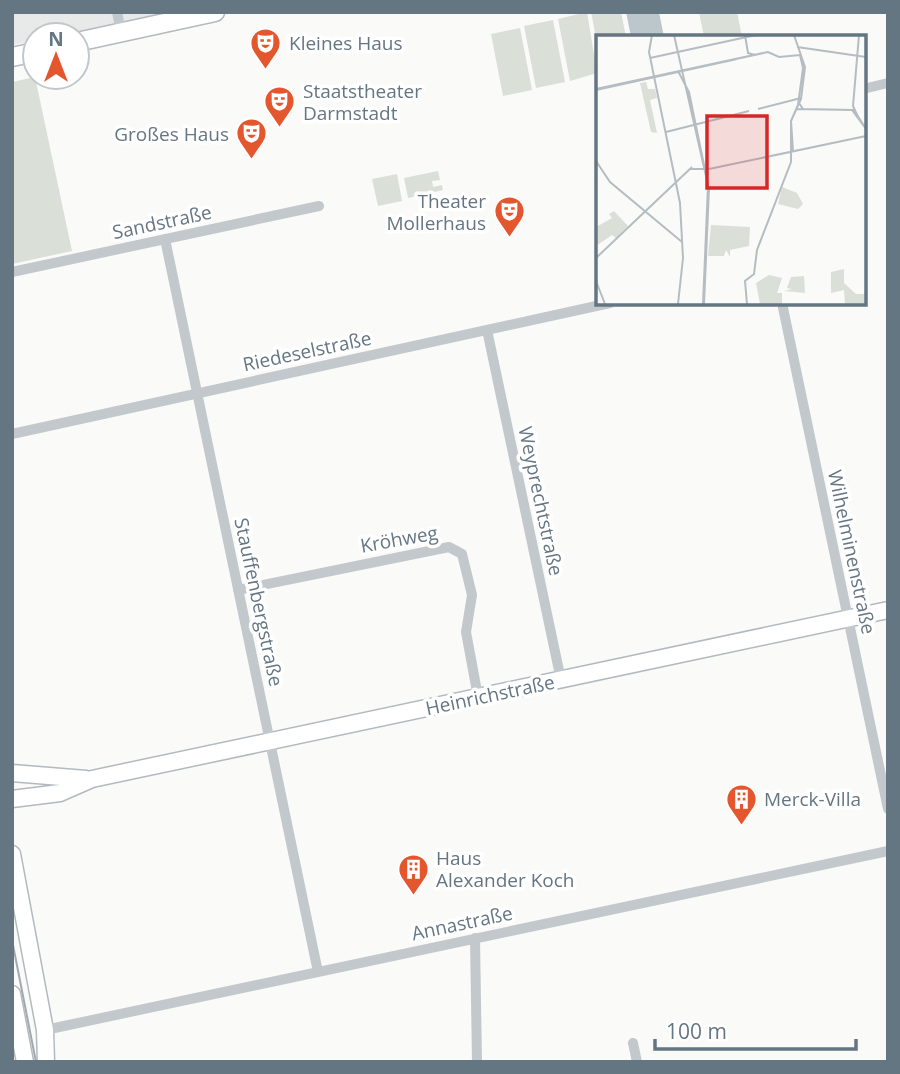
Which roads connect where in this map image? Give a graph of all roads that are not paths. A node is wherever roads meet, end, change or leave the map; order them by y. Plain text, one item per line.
1 (117, 12) edge
2 (215, 12) edge
3 (121, 32) junction
4 (91, 39) edge
5 (888, 83) edge
6 (865, 89) edge
7 (319, 206) dead end
8 (165, 239) junction
9 (12, 272) edge
10 (605, 304) edge
11 (782, 304) edge
12 (486, 330) junction
13 (197, 393) junction
14 (12, 434) edge
15 (238, 590) junction
16 (888, 610) edge
17 (848, 619) junction
18 (561, 680) junction
19 (478, 697) junction
20 (270, 741) junction
21 (12, 773) edge
22 (92, 779) junction
23 (12, 799) edge
24 (888, 809) edge
25 (888, 850) edge
26 (12, 854) edge
27 (475, 938) junction
28 (318, 972) junction
29 (12, 994) edge
30 (45, 1030) junction
31 (17, 1042) edge
32 (633, 1043) dead end
33 (24, 1062) edge
34 (46, 1062) edge
35 (477, 1062) edge
36 (637, 1062) edge

1 - 3 street
2 - 3 main road
3 - 4 main road
5 - 6 street
7 - 8 street, Sandstraße
8 - 9 street, Sandstraße
8 - 13 street, Stauffenbergstraße
10 - 12 street, Riedeselstraße
11 - 17 street, Wilhelminenstraße
12 - 13 street, Riedeselstraße
12 - 18 street, Weyprechtstraße
13 - 14 street, Riedeselstraße
13 - 15 street, Stauffenbergstraße
15 - 19 street, Kröhweg
15 - 20 street, Stauffenbergstraße
16 - 17 main road, Heinrichstraße
17 - 18 main road, Heinrichstraße
17 - 24 street, Wilhelminenstraße
18 - 19 main road, Heinrichstraße
19 - 20 main road, Heinrichstraße
20 - 22 main road, Heinrichstraße
20 - 28 street, Stauffenbergstraße
21 - 22 main road, Heinrichstraße
22 - 23 main road, Heinrichstraße
25 - 27 street, Annastraße
26 - 30 main road
27 - 28 street, Annastraße
27 - 35 street
28 - 30 street, Annastraße
29 - 31 main road
30 - 34 main road
31 - 33 main road
32 - 36 street

